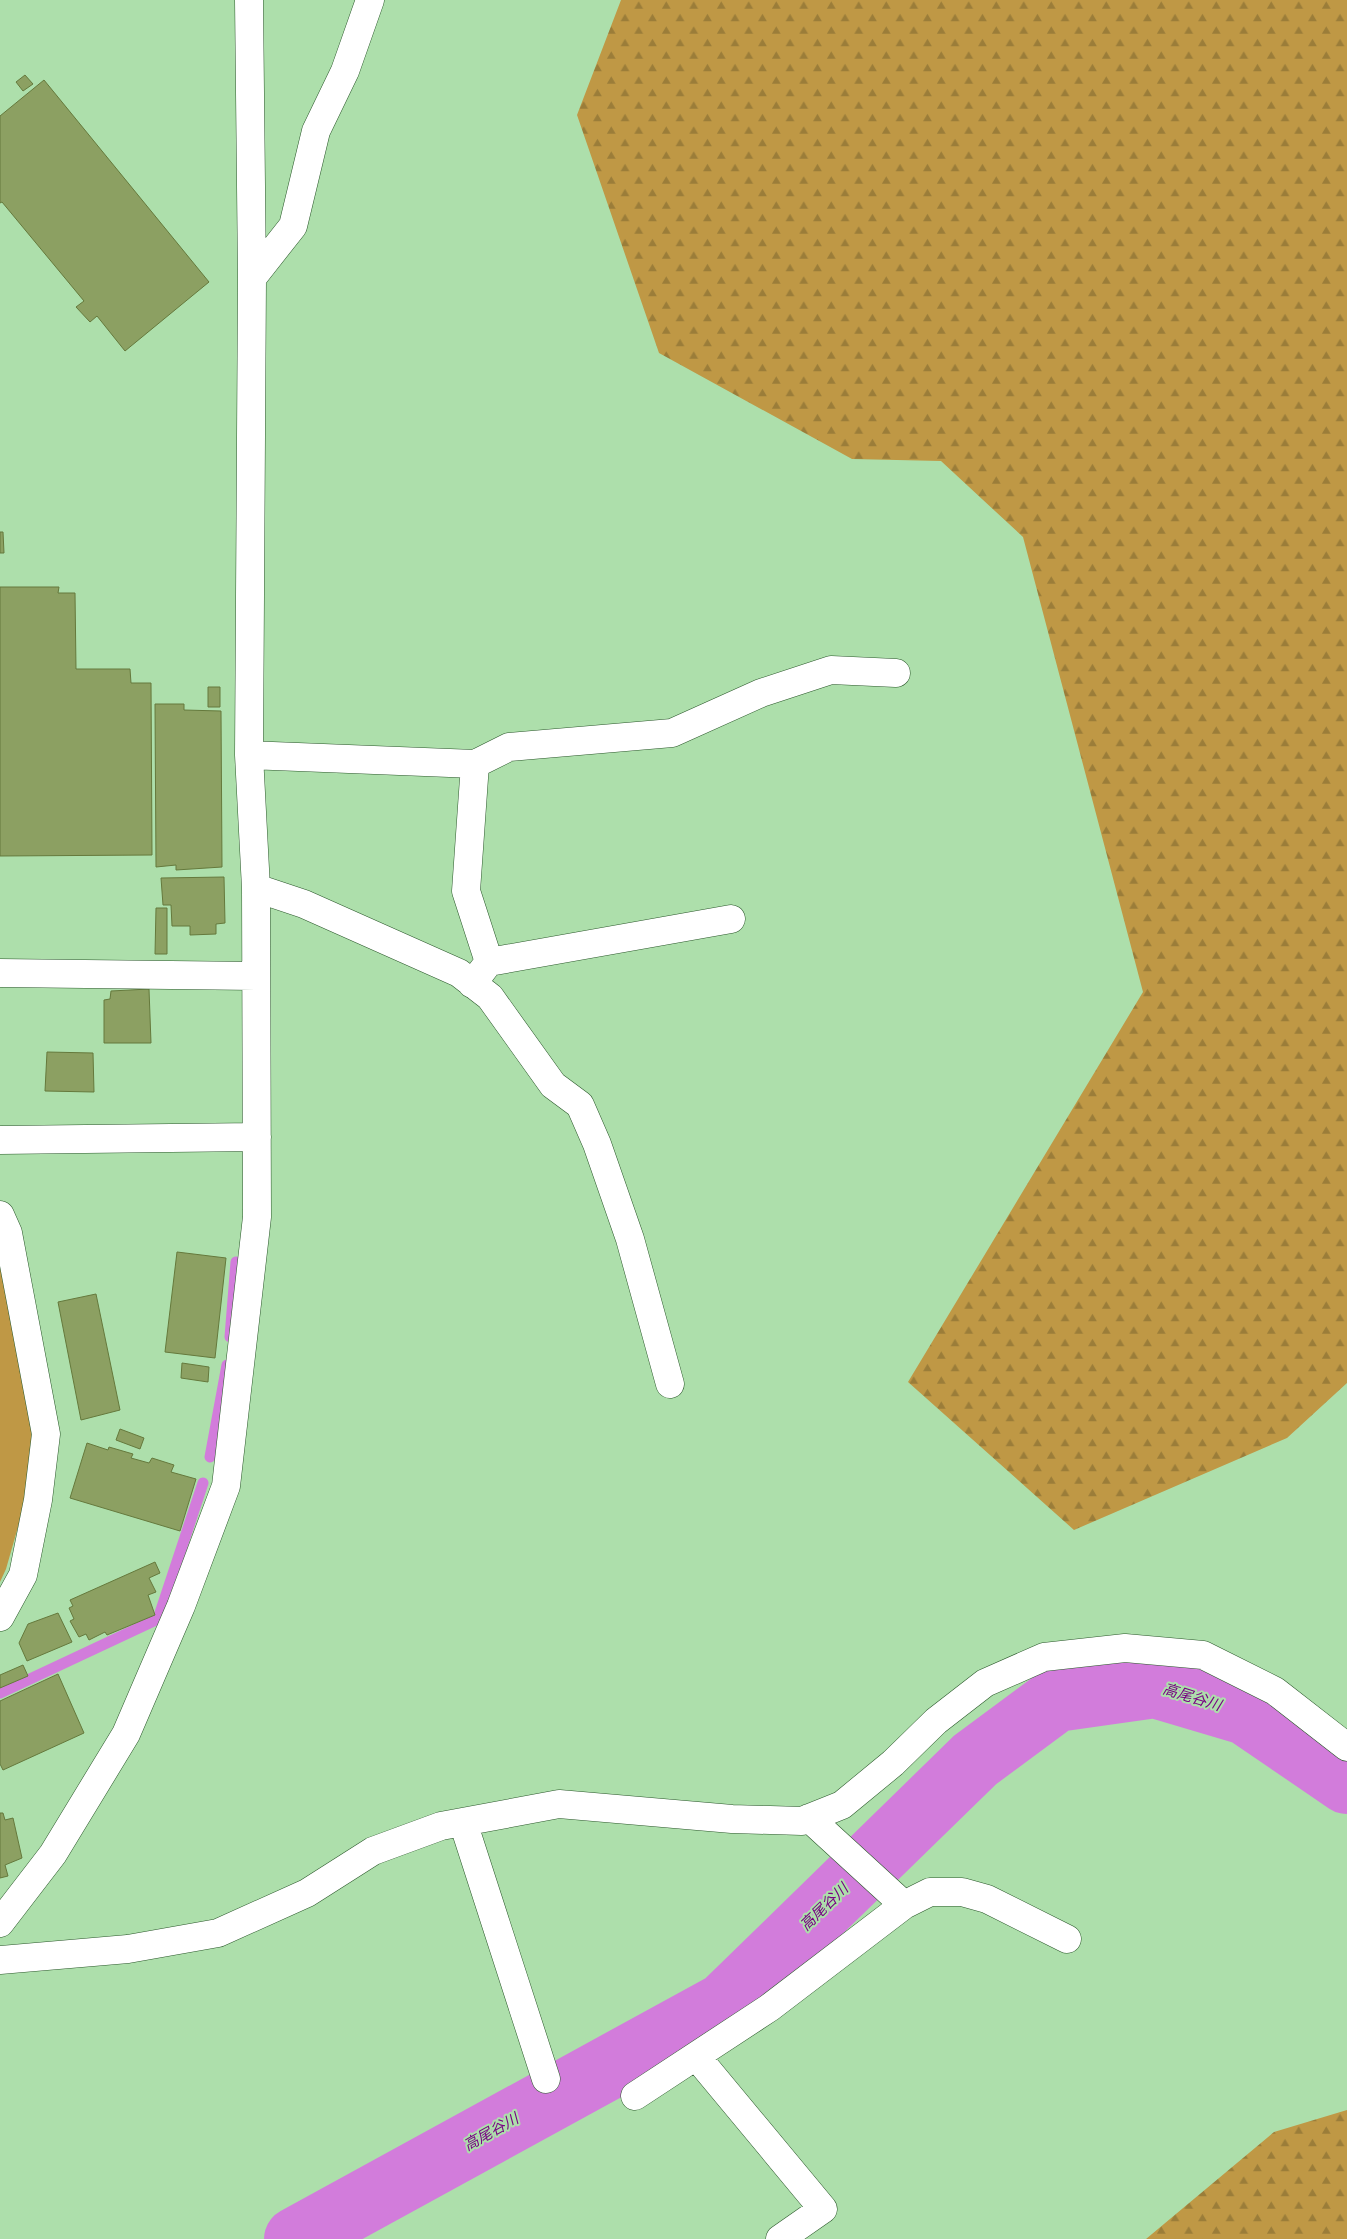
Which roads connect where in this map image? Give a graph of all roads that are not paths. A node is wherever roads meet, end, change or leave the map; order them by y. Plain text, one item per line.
1 (249, 0) edge
2 (370, 0) edge
3 (252, 278) junction
4 (896, 673) dead end
5 (249, 755) junction
6 (475, 764) junction
7 (256, 888) junction
8 (730, 918) dead end
9 (489, 962) junction
10 (0, 973) edge
11 (256, 976) junction
12 (472, 984) junction
13 (257, 1137) junction
14 (0, 1140) edge
15 (0, 1215) edge
16 (670, 1384) dead end
17 (0, 1617) edge
18 (1347, 1747) edge
19 (809, 1818) junction
20 (463, 1822) junction
21 (904, 1905) junction
22 (0, 1922) edge
23 (1067, 1939) dead end
24 (0, 1960) edge
25 (696, 2056) junction
26 (546, 2079) dead end
27 (634, 2096) dead end
28 (780, 2239) edge

1 - 3 street
2 - 3 street
3 - 5 street
4 - 6 street
5 - 6 street
5 - 7 street
6 - 9 street
7 - 11 street
7 - 12 street
8 - 9 street
9 - 12 street
10 - 11 street
11 - 13 street
12 - 16 street
13 - 14 street
13 - 22 street
15 - 17 street
18 - 19 street
19 - 20 street
19 - 21 street
20 - 24 street
20 - 26 street
21 - 23 street
21 - 25 street
25 - 27 street
25 - 28 street

